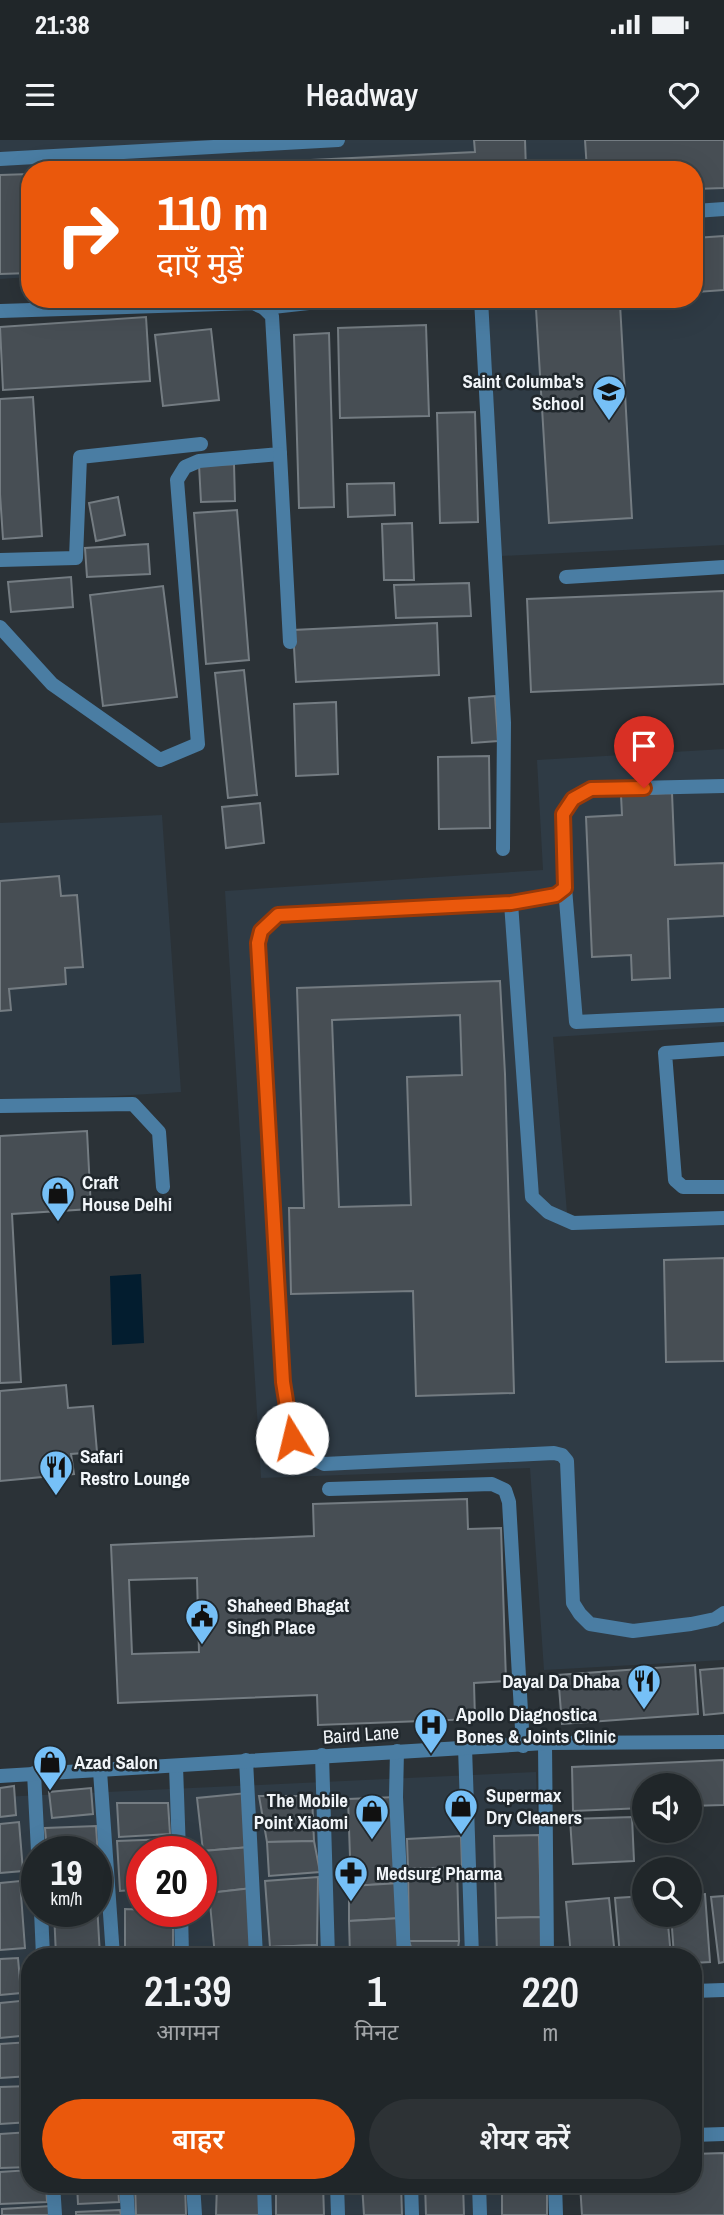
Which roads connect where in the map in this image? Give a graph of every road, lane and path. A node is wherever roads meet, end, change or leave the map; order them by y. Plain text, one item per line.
1 (338, 140) edge
2 (229, 143) edge
3 (187, 144) edge
4 (0, 159) edge
5 (724, 209) edge
6 (703, 210) edge
7 (95, 308) edge
8 (264, 308) edge
9 (481, 308) edge
10 (0, 311) edge
11 (201, 444) dead end
12 (280, 454) junction
13 (0, 560) edge
14 (724, 567) edge
15 (566, 577) dead end
16 (0, 627) edge
17 (290, 642) dead end
18 (724, 786) edge
19 (503, 849) dead end
20 (565, 888) junction
21 (511, 903) junction
22 (724, 1015) edge
23 (724, 1049) edge
24 (0, 1106) edge
25 (163, 1187) dead end
26 (724, 1187) edge
27 (724, 1219) edge
28 (329, 1489) dead end
29 (724, 1613) edge
30 (724, 1742) edge
31 (545, 1743) junction
32 (523, 1746) junction
33 (465, 1747) junction
34 (397, 1751) junction
35 (322, 1755) junction
36 (246, 1760) junction
37 (176, 1766) junction
38 (100, 1771) junction
39 (34, 1773) junction
40 (0, 1776) edge
41 (37, 1836) edge
42 (178, 1836) edge
43 (42, 1927) edge
44 (182, 1927) edge
45 (43, 1948) edge
46 (112, 1948) edge
47 (183, 1948) edge
48 (256, 1948) edge
49 (328, 1948) edge
50 (404, 1948) edge
51 (472, 1948) edge
52 (547, 1948) edge
53 (724, 1990) edge
54 (702, 1991) edge
55 (702, 2134) edge
56 (724, 2134) edge
57 (54, 2193) edge
58 (127, 2193) edge
59 (194, 2193) edge
60 (264, 2193) edge
61 (337, 2193) edge
62 (411, 2193) edge
63 (479, 2193) edge
64 (555, 2193) edge
65 (55, 2215) edge
66 (128, 2215) edge
67 (195, 2215) edge
68 (264, 2215) edge
69 (338, 2215) edge
70 (412, 2215) edge
71 (480, 2215) edge
72 (556, 2215) edge

1 - 2 street
2 - 3 street
3 - 4 street
5 - 6 street
7 - 10 street
8 - 12 street
9 - 19 street
11 - 13 street
12 - 16 street
12 - 17 street
14 - 15 street
18 - 20 street
20 - 21 street
20 - 22 street
21 - 27 street
21 - 29 street
23 - 26 street
24 - 25 street
28 - 32 street
30 - 31 street, Baird Lane
31 - 32 street, Baird Lane
31 - 52 street
32 - 33 street, Baird Lane
33 - 34 street, Baird Lane
33 - 51 street
34 - 35 street, Baird Lane
34 - 50 street
35 - 36 street, Baird Lane
35 - 49 street
36 - 37 street, Baird Lane
36 - 48 street
37 - 38 street, Baird Lane
37 - 42 street
38 - 39 street, Baird Lane
38 - 46 street
39 - 40 street, Baird Lane
39 - 41 street
43 - 45 street
44 - 47 street
53 - 54 street
55 - 56 street
57 - 65 street
58 - 66 street
59 - 67 street
60 - 68 street
61 - 69 street
62 - 70 street
63 - 71 street
64 - 72 street

